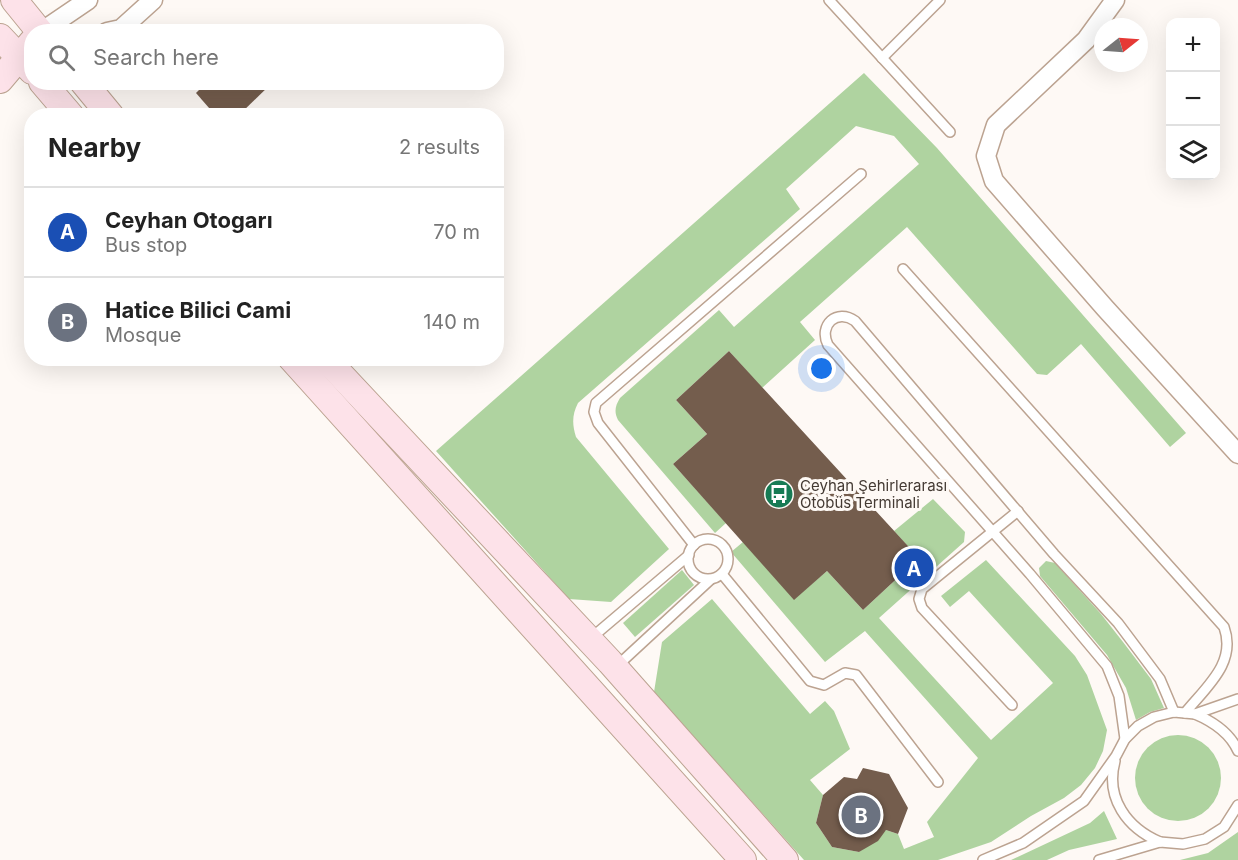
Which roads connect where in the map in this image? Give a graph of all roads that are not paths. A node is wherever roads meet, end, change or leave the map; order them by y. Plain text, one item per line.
1 (14, 0) edge
2 (88, 0) edge
3 (153, 0) edge
4 (829, 0) edge
5 (940, 0) edge
6 (1115, 0) edge
7 (34, 24) edge
8 (53, 24) edge
9 (126, 24) edge
10 (0, 37) edge
11 (24, 55) edge
12 (882, 58) junction
13 (24, 60) edge
14 (0, 80) edge
15 (49, 90) edge
16 (90, 90) edge
17 (64, 108) edge
18 (104, 108) edge
19 (950, 132) dead end
20 (861, 174) dead end
21 (903, 269) dead end
22 (298, 366) edge
23 (332, 366) edge
24 (1238, 454) edge
25 (1018, 511) junction
26 (993, 531) junction
27 (694, 545) junction
28 (689, 555) junction
29 (722, 574) junction
30 (710, 580) junction
31 (589, 640) junction
32 (563, 663) junction
33 (615, 668) junction
34 (590, 692) junction
35 (1238, 699) edge
36 (1012, 705) dead end
37 (1174, 712) junction
38 (1190, 714) junction
39 (1125, 739) junction
40 (1238, 752) edge
41 (1116, 756) junction
42 (938, 782) dead end
43 (1238, 805) edge
44 (1160, 842) junction
45 (742, 860) edge
46 (785, 860) edge
47 (983, 860) edge
48 (1099, 860) edge

1 - 7 main road
2 - 8 street
3 - 9 street
4 - 12 lane
5 - 12 lane
6 - 24 street
10 - 11 main road
12 - 19 lane
13 - 14 main road
15 - 17 main road
16 - 18 main road
20 - 27 lane
21 - 38 lane
22 - 32 main road
23 - 31 main road
25 - 26 lane
25 - 26 lane
25 - 37 lane
26 - 36 lane
26 - 39 lane
27 - 28 lane
27 - 29 lane
28 - 30 lane
28 - 31 lane
29 - 30 lane
29 - 42 lane
30 - 33 lane
31 - 32 main road
31 - 33 main road
32 - 34 main road
33 - 34 main road
33 - 46 main road
34 - 45 main road
35 - 38 lane
37 - 38 lane
37 - 39 lane
38 - 40 lane
39 - 41 lane
41 - 44 lane
41 - 47 lane
43 - 44 lane
44 - 48 lane

